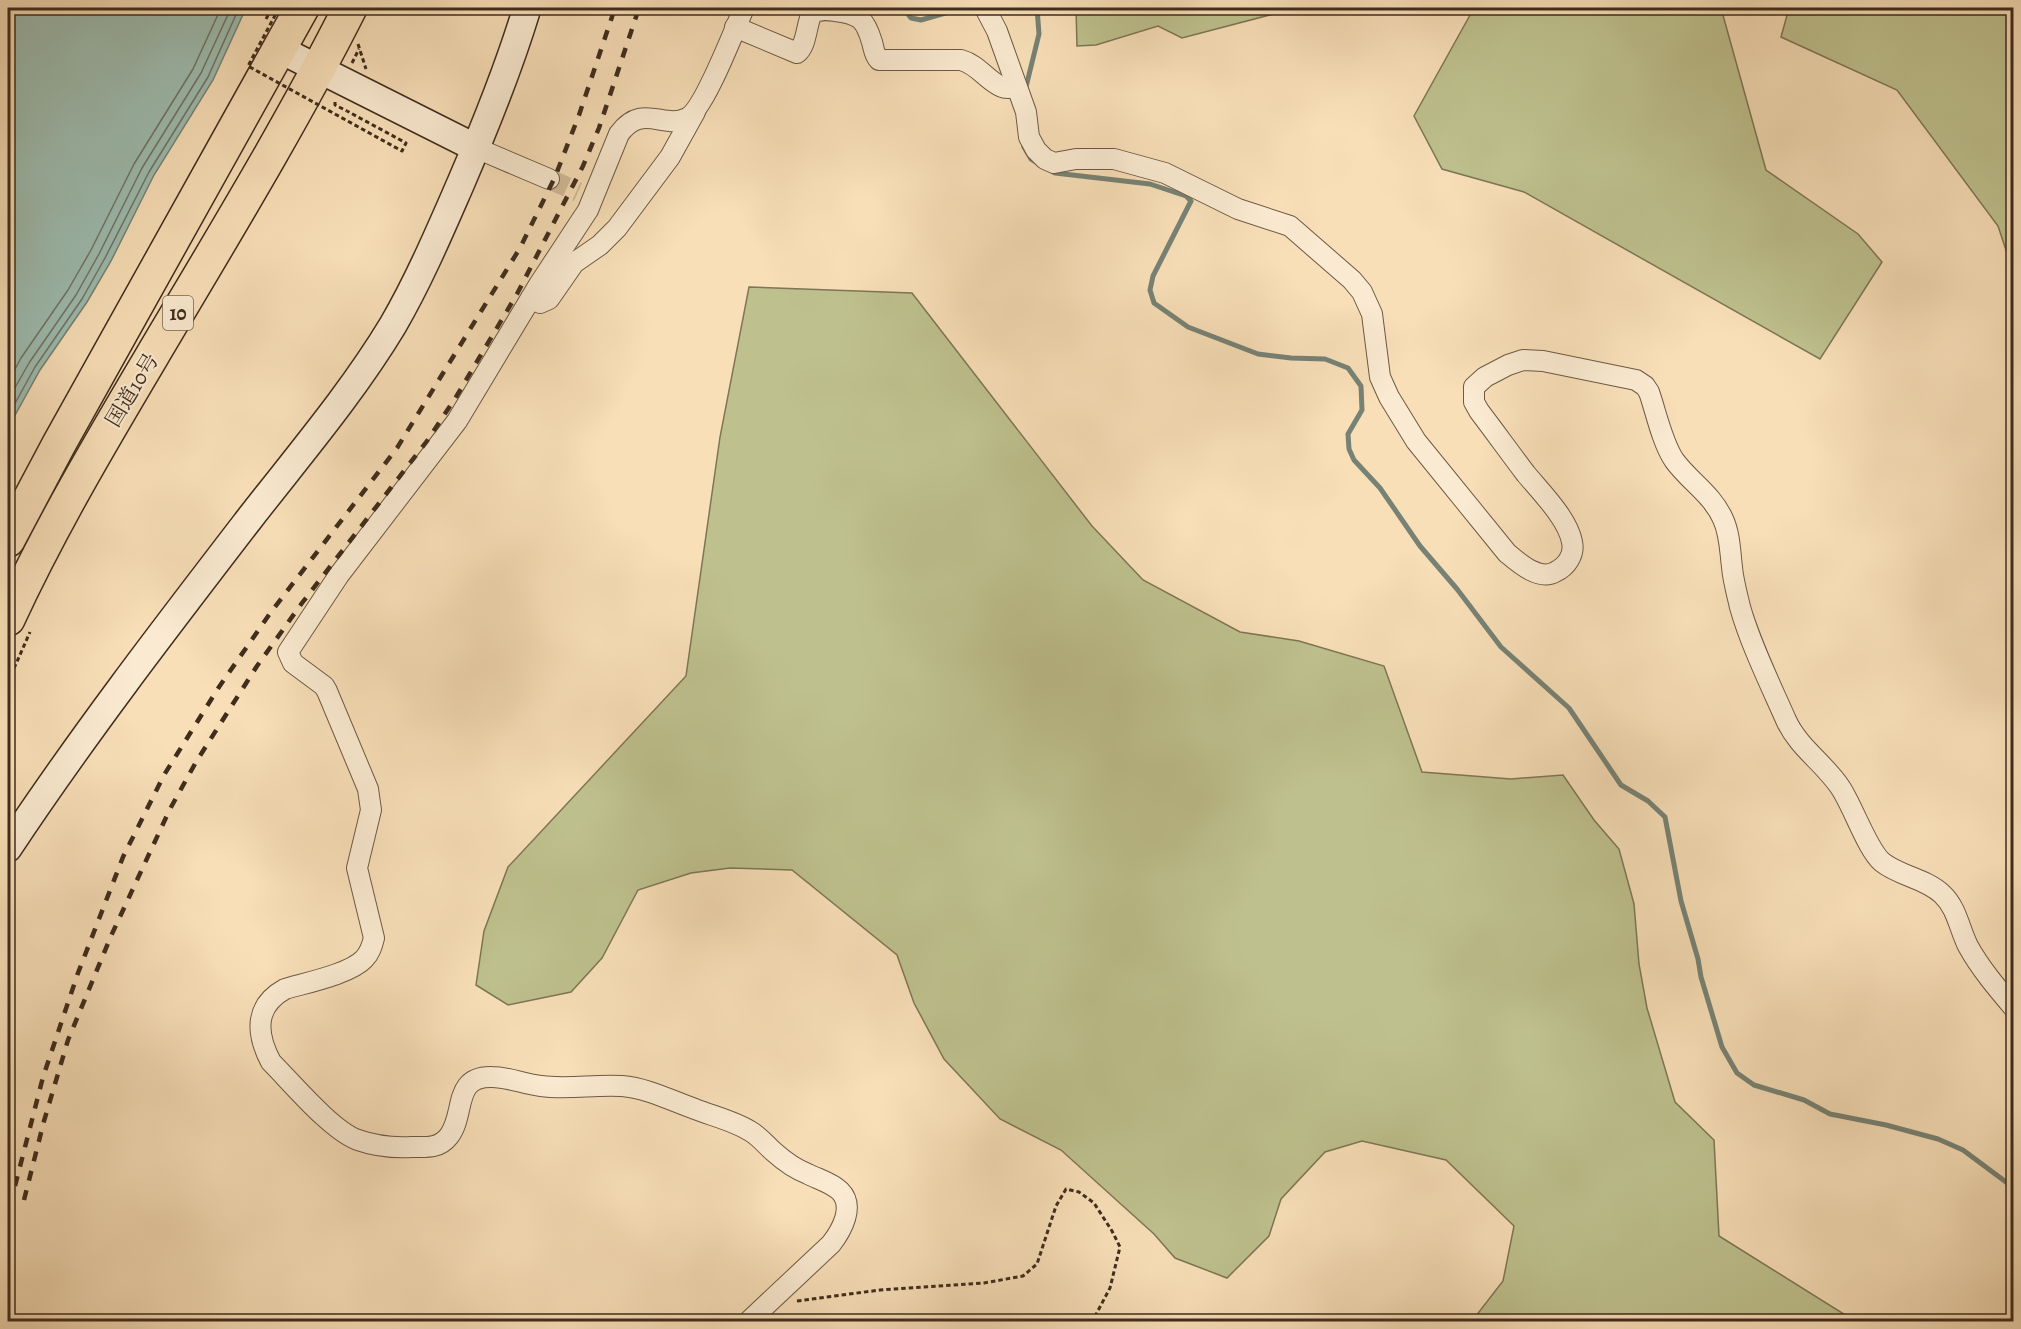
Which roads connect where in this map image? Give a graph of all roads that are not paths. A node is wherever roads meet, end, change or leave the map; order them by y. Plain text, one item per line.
1 (302, 8) edge
2 (350, 8) edge
3 (527, 8) edge
4 (744, 8) edge
5 (985, 8) edge
6 (735, 27) junction
7 (279, 49) junction
8 (318, 68) junction
9 (1017, 87) junction
10 (695, 112) junction
11 (476, 148) junction
12 (549, 179) tunnel mouth
13 (531, 298) junction
14 (8, 540) edge
15 (19, 625) edge
16 (8, 848) edge
17 (2013, 1008) edge
18 (748, 1322) edge

1 - 7 highway, 国道10号 / 10
2 - 8 highway, 国道10号 / 10
3 - 11 street
4 - 6 street
5 - 9 street
6 - 9 street
6 - 10 street
7 - 8 street
7 - 14 highway, 国道10号 / 10
8 - 11 street
8 - 15 highway, 国道10号 / 10
9 - 17 street
10 - 13 street
10 - 13 street
11 - 12 street
11 - 16 street
13 - 18 street

